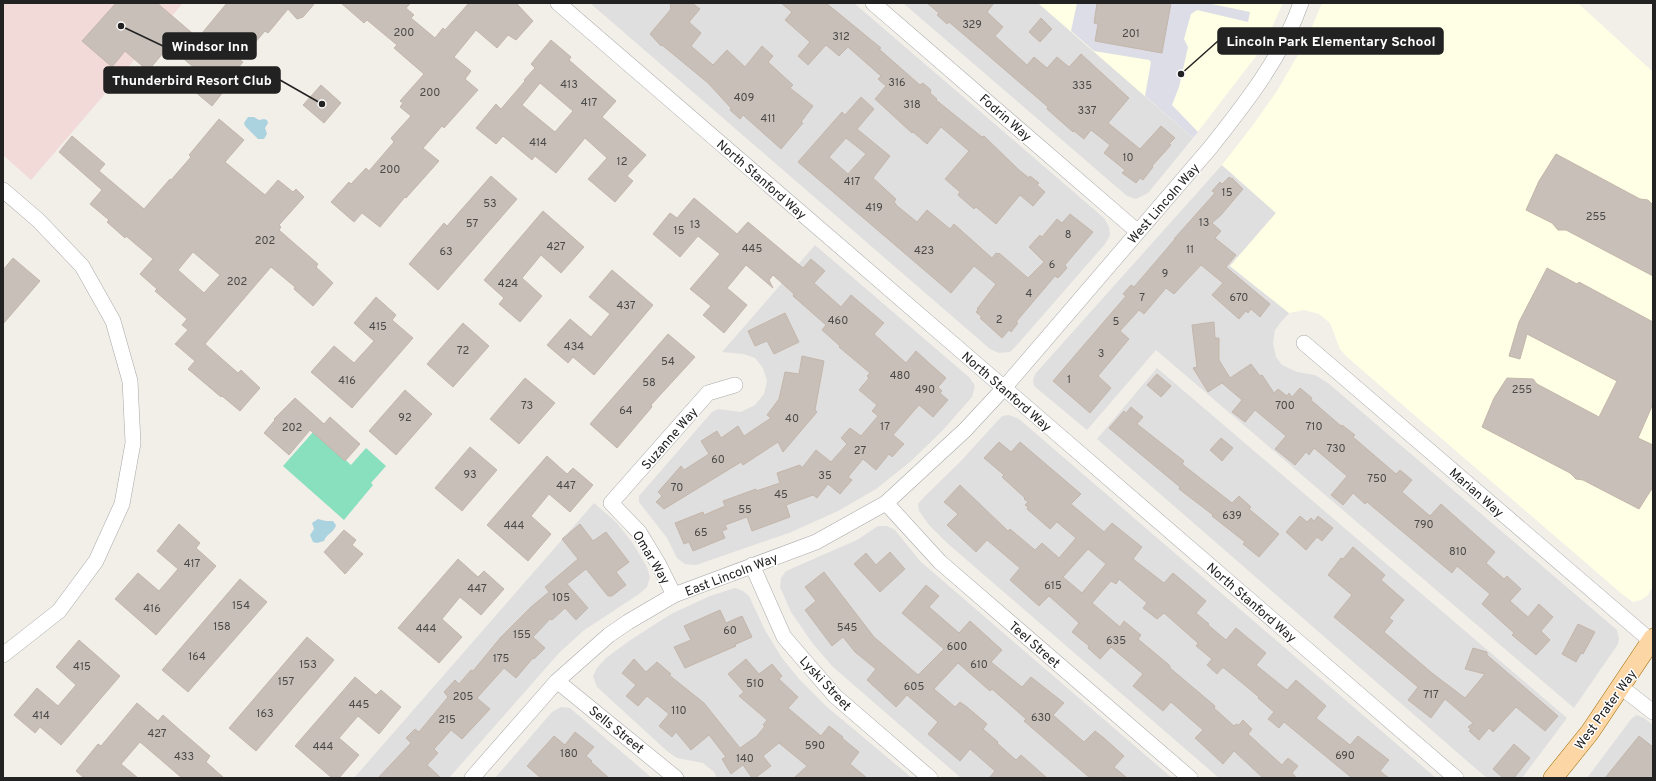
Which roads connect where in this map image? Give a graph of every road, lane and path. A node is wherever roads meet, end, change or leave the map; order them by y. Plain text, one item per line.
1 (558, 3) edge
2 (873, 3) edge
3 (1301, 3) edge
4 (3, 190) edge
5 (1138, 232) junction
6 (1304, 343) dead end
7 (735, 385) dead end
8 (1004, 388) junction
9 (612, 503) joint
10 (886, 503) junction
11 (752, 565) junction
12 (674, 595) junction
13 (1652, 639) edge
14 (3, 655) edge
15 (557, 681) junction
16 (1621, 687) junction
17 (1653, 712) edge
18 (472, 778) edge
19 (676, 778) edge
20 (930, 778) edge
21 (1190, 778) edge
22 (1456, 778) edge
23 (1553, 778) edge

1 - 8 street, North Stanford Way
2 - 5 street, Fodrin Way
3 - 5 street, West Lincoln Way
4 - 14 street
5 - 8 street, West Lincoln Way
6 - 13 street, Marian Way
7 - 9 street, Suzanne Way
8 - 10 street, East Lincoln Way
8 - 22 street, North Stanford Way
9 - 12 street, Omar Way
10 - 11 street, East Lincoln Way
10 - 21 street, Teel Street
11 - 12 street, East Lincoln Way
11 - 20 street, Lyski Street
12 - 15 street, East Lincoln Way
13 - 16 main road, West Prater Way
15 - 18 street, East Lincoln Way
15 - 19 street, Sells Street
16 - 17 street
16 - 23 main road, West Prater Way

